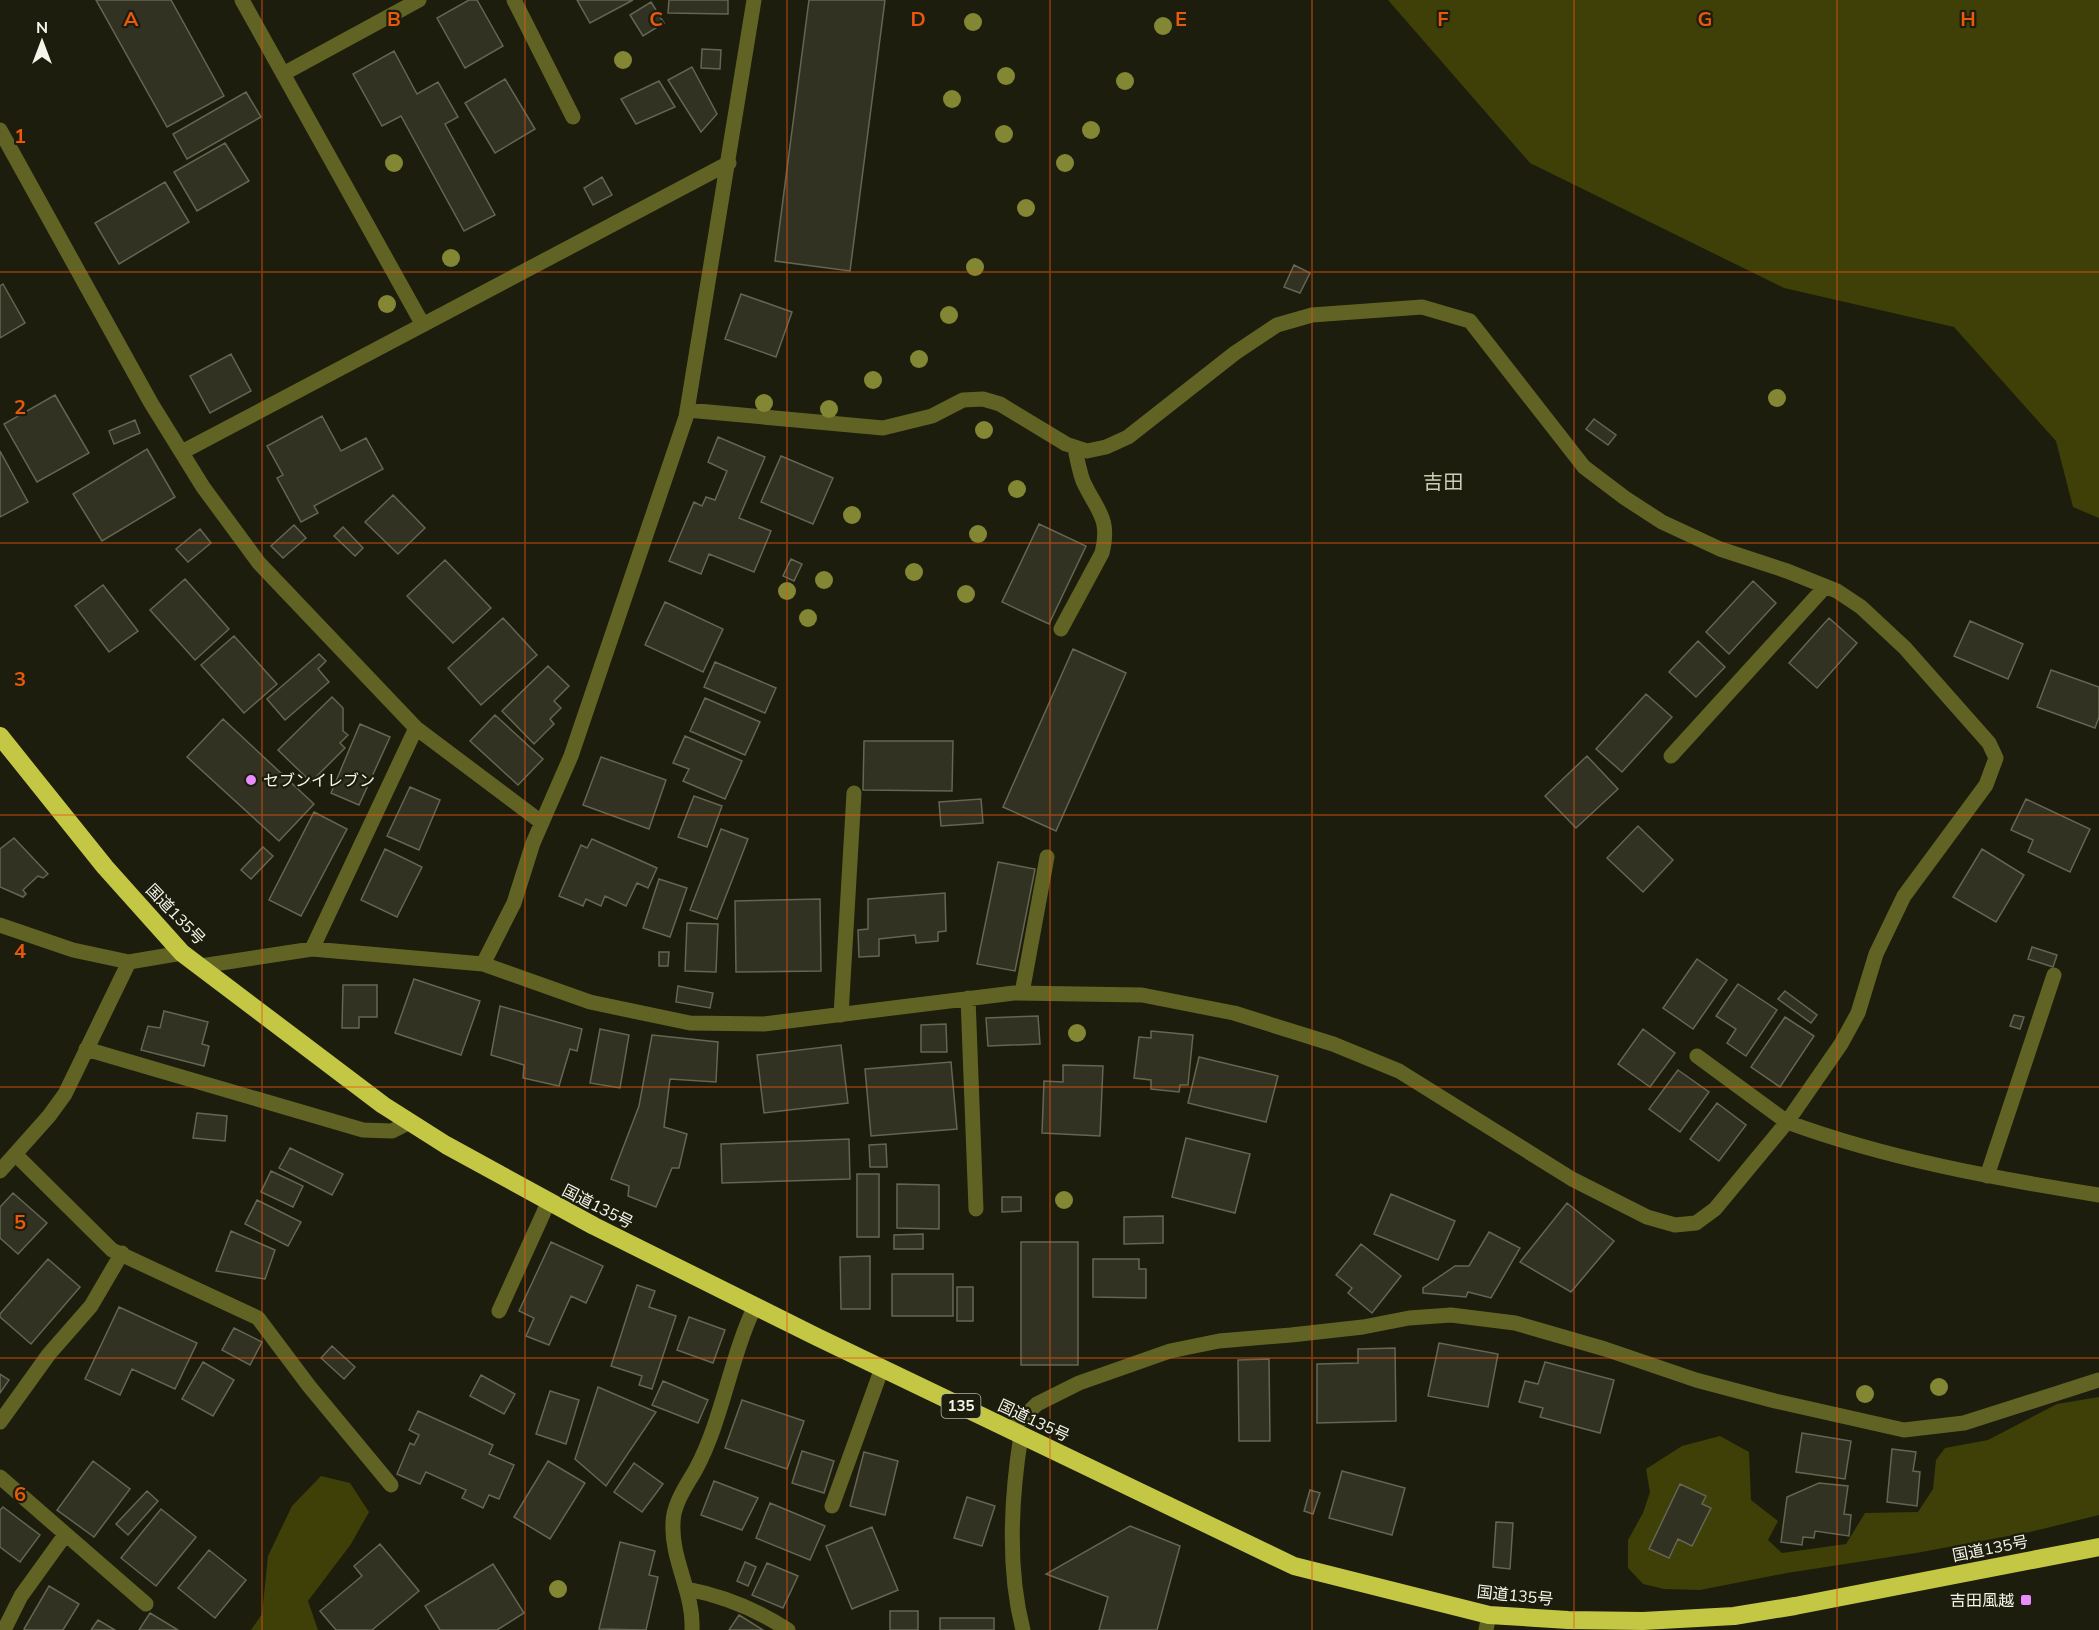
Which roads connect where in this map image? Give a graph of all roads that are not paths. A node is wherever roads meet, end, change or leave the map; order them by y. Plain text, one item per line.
1 (242, 0) edge
2 (419, 0) edge
3 (514, 0) edge
4 (754, 0) edge
5 (283, 74) junction
6 (573, 117) dead end
7 (0, 130) edge
8 (729, 163) junction
9 (423, 325) junction
10 (687, 410) junction
11 (1075, 448) junction
12 (182, 452) junction
13 (1826, 587) junction
14 (1061, 629) dead end
15 (416, 728) junction
16 (0, 736) edge
17 (1671, 756) dead end
18 (854, 793) dead end
19 (541, 822) junction
20 (1047, 857) dead end
21 (0, 926) edge
22 (312, 949) junction
23 (182, 953) junction
24 (129, 962) junction
25 (483, 964) junction
26 (201, 966) junction
27 (2054, 975) dead end
28 (1022, 993) junction
29 (968, 998) junction
30 (841, 1015) junction
31 (86, 1049) junction
32 (1697, 1056) dead end
33 (410, 1122) junction
34 (1787, 1122) junction
35 (15, 1154) junction
36 (0, 1172) edge
37 (1987, 1176) junction
38 (2099, 1195) edge
39 (548, 1203) junction
40 (976, 1209) dead end
41 (122, 1253) junction
42 (755, 1306) junction
43 (499, 1311) dead end
44 (882, 1368) junction
45 (2099, 1380) edge
46 (0, 1422) edge
47 (1016, 1432) junction
48 (0, 1477) edge
49 (391, 1485) dead end
50 (832, 1506) dead end
51 (65, 1535) junction
52 (2099, 1547) edge
53 (687, 1589) junction
54 (146, 1604) dead end
55 (1487, 1623) edge
56 (1642, 1625) edge
57 (4, 1630) edge
58 (692, 1630) edge
59 (788, 1630) edge
60 (1023, 1630) edge

1 - 5 street
2 - 5 street
3 - 6 street
4 - 8 street
5 - 9 street
7 - 12 street
8 - 9 street
8 - 10 street
9 - 12 street
10 - 11 street
10 - 19 street
11 - 13 street
11 - 14 street
12 - 15 street
13 - 17 street
13 - 34 street
15 - 19 street
15 - 22 street
16 - 23 highway, 国道135号 / 135
18 - 30 street
19 - 25 street
20 - 28 street
21 - 24 street
22 - 25 street
22 - 26 street
23 - 24 street
23 - 26 highway, 国道135号 / 135
24 - 31 street
25 - 30 street
26 - 33 highway, 国道135号 / 135
27 - 37 street
28 - 29 street
28 - 34 street
29 - 30 street
29 - 40 street
31 - 33 street
31 - 35 street
32 - 34 street
33 - 39 highway, 国道135号 / 135
34 - 37 street
35 - 36 street
35 - 41 street
37 - 38 street
39 - 42 highway, 国道135号 / 135
39 - 43 street
41 - 46 street
41 - 49 street
42 - 44 highway, 国道135号 / 135
42 - 53 street
44 - 47 highway, 国道135号 / 135
44 - 50 street
45 - 47 street
47 - 55 highway, 国道135号 / 135
47 - 60 street
48 - 51 street
51 - 54 street
51 - 57 street
52 - 56 highway, 国道135号 / 135
53 - 58 street
53 - 59 street
55 - 56 highway, 国道135号 / 135

